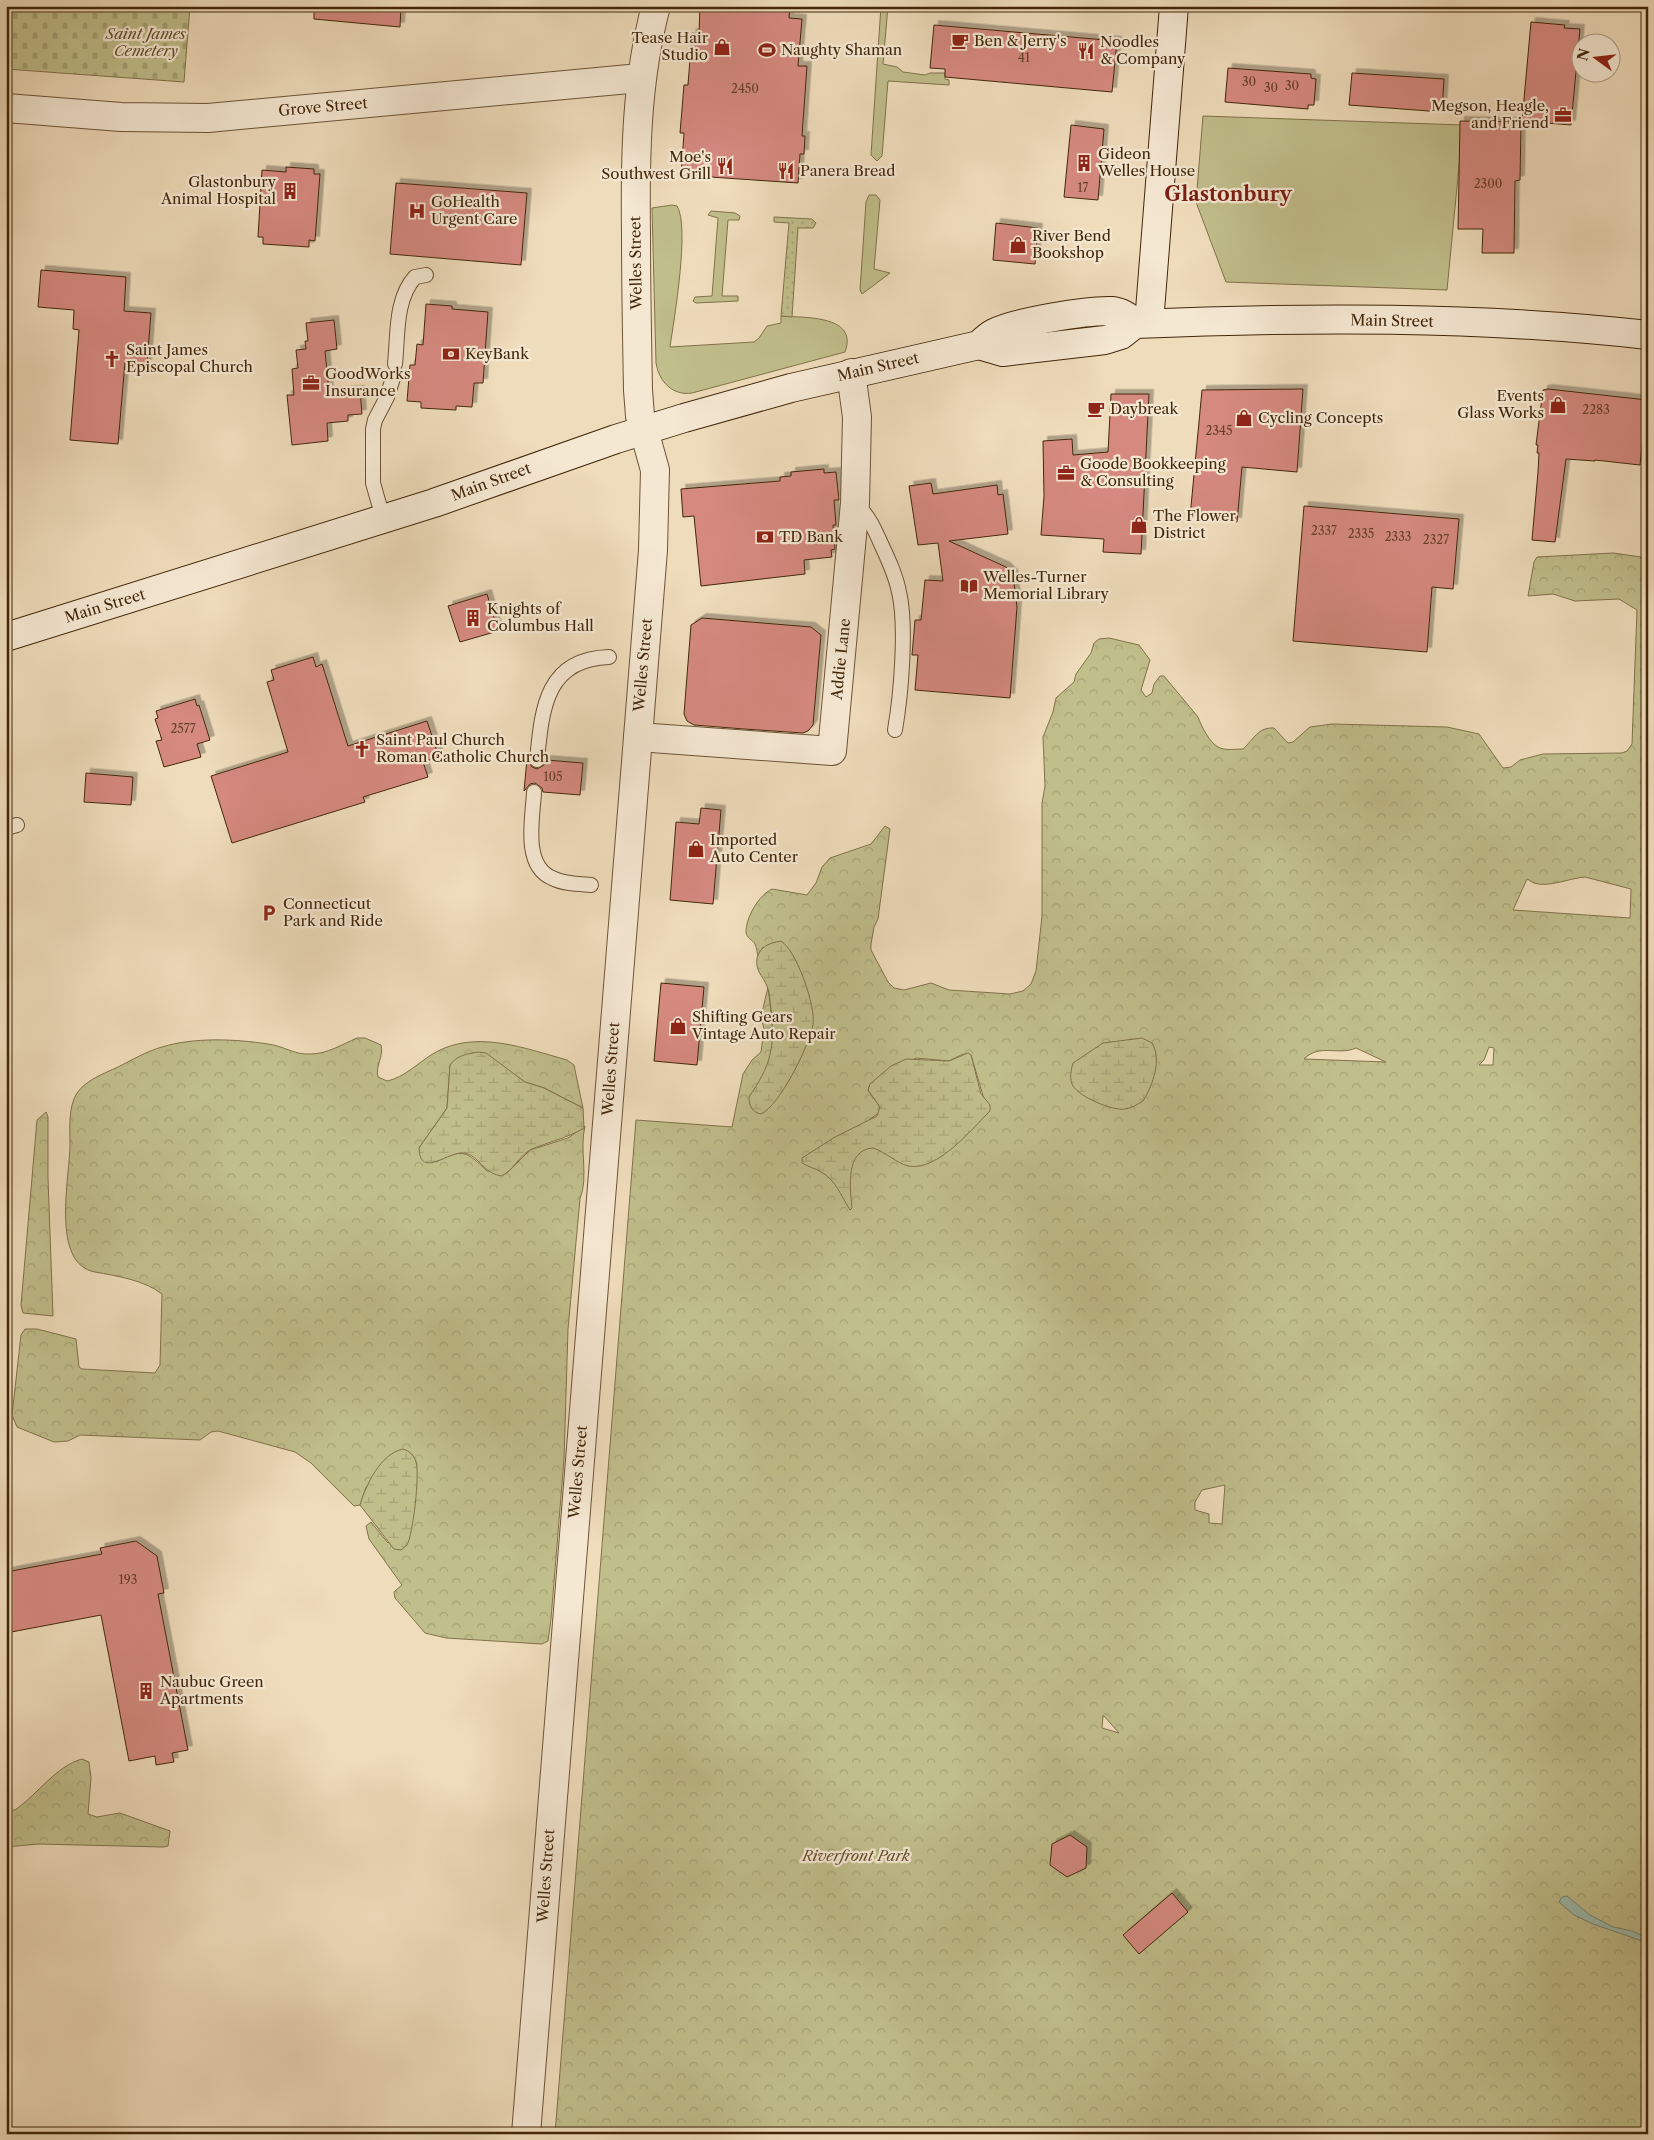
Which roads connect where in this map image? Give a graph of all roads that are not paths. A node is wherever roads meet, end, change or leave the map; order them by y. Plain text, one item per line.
1 (656, 6) edge
2 (1174, 6) edge
3 (640, 78) junction
4 (6, 108) edge
5 (426, 275) dead end
6 (1142, 323) junction
7 (1648, 335) edge
8 (850, 373) junction
9 (644, 430) junction
10 (856, 504) junction
11 (383, 518) junction
12 (6, 637) edge
13 (609, 657) dead end
14 (895, 730) dead end
15 (638, 738) junction
16 (537, 760) dead end
17 (534, 792) dead end
18 (591, 885) dead end
19 (526, 2134) edge

1 - 3 street, Welles Street
2 - 6 street
3 - 4 street, Grove Street
3 - 9 street, Welles Street
5 - 11 lane
6 - 7 street, Main Street
6 - 8 street, Main Street
8 - 9 street, Main Street
8 - 10 street, Addie Lane
9 - 11 street, Main Street
9 - 15 street, Welles Street
10 - 14 lane
10 - 15 street, Addie Lane
11 - 12 street, Main Street
13 - 16 lane
15 - 19 street, Welles Street
17 - 18 lane

